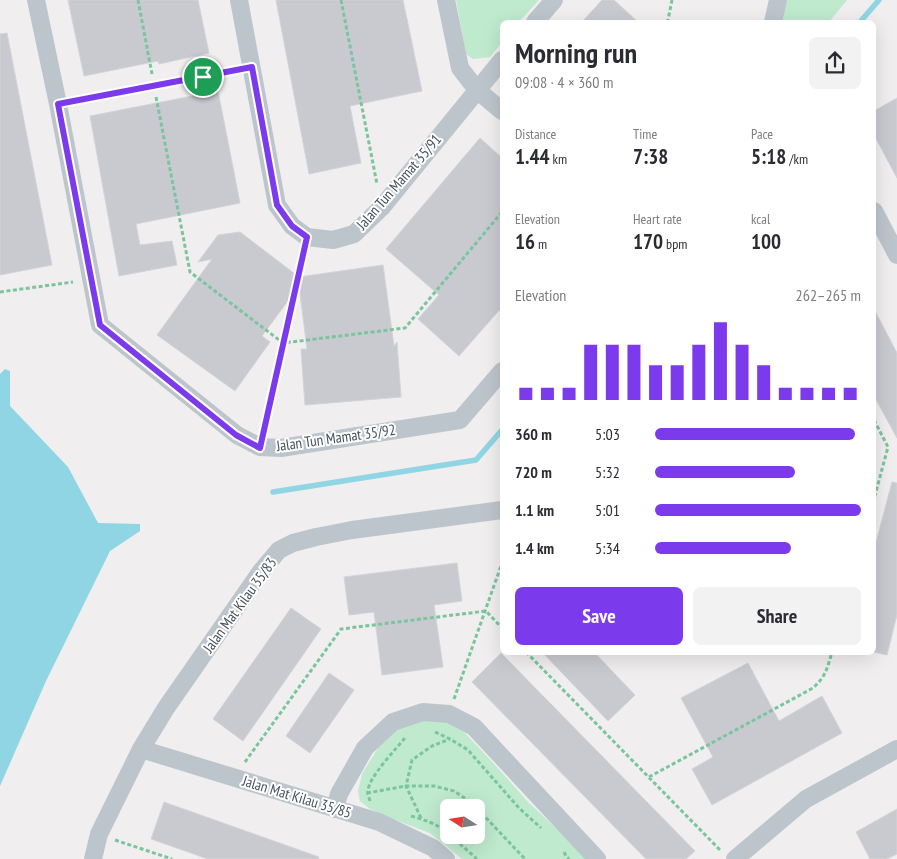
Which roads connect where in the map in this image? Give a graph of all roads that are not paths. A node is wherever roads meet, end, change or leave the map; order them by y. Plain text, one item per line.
1 (36, 0) edge
2 (239, 0) edge
3 (446, 0) edge
4 (554, 0) edge
5 (778, 0) edge
6 (537, 20) edge
7 (773, 20) edge
8 (500, 62) edge
9 (252, 67) junction
10 (477, 90) junction
11 (58, 104) junction
12 (500, 109) edge
13 (876, 215) edge
14 (897, 255) edge
15 (500, 373) edge
16 (500, 510) edge
17 (141, 749) junction
18 (897, 749) edge
19 (335, 809) junction
20 (728, 856) edge
21 (94, 859) edge
22 (446, 859) edge
23 (597, 859) edge

1 - 11 street, Jalan Tun Mamat 35/92
2 - 9 street
3 - 10 street
4 - 6 street
5 - 7 street
8 - 10 street, Jalan Tun Mamat 35/91
9 - 10 street, Jalan Tun Mamat 35/91
9 - 11 lane
10 - 12 street
11 - 15 street, Jalan Tun Mamat 35/92
13 - 14 street
16 - 17 street, Jalan Mat Kilau 35/83
17 - 19 street, Jalan Mat Kilau 35/85
17 - 21 street, Jalan Mat Kilau 35/83
18 - 20 street
19 - 22 street, Jalan Mat Kilau 35/85
19 - 23 street

